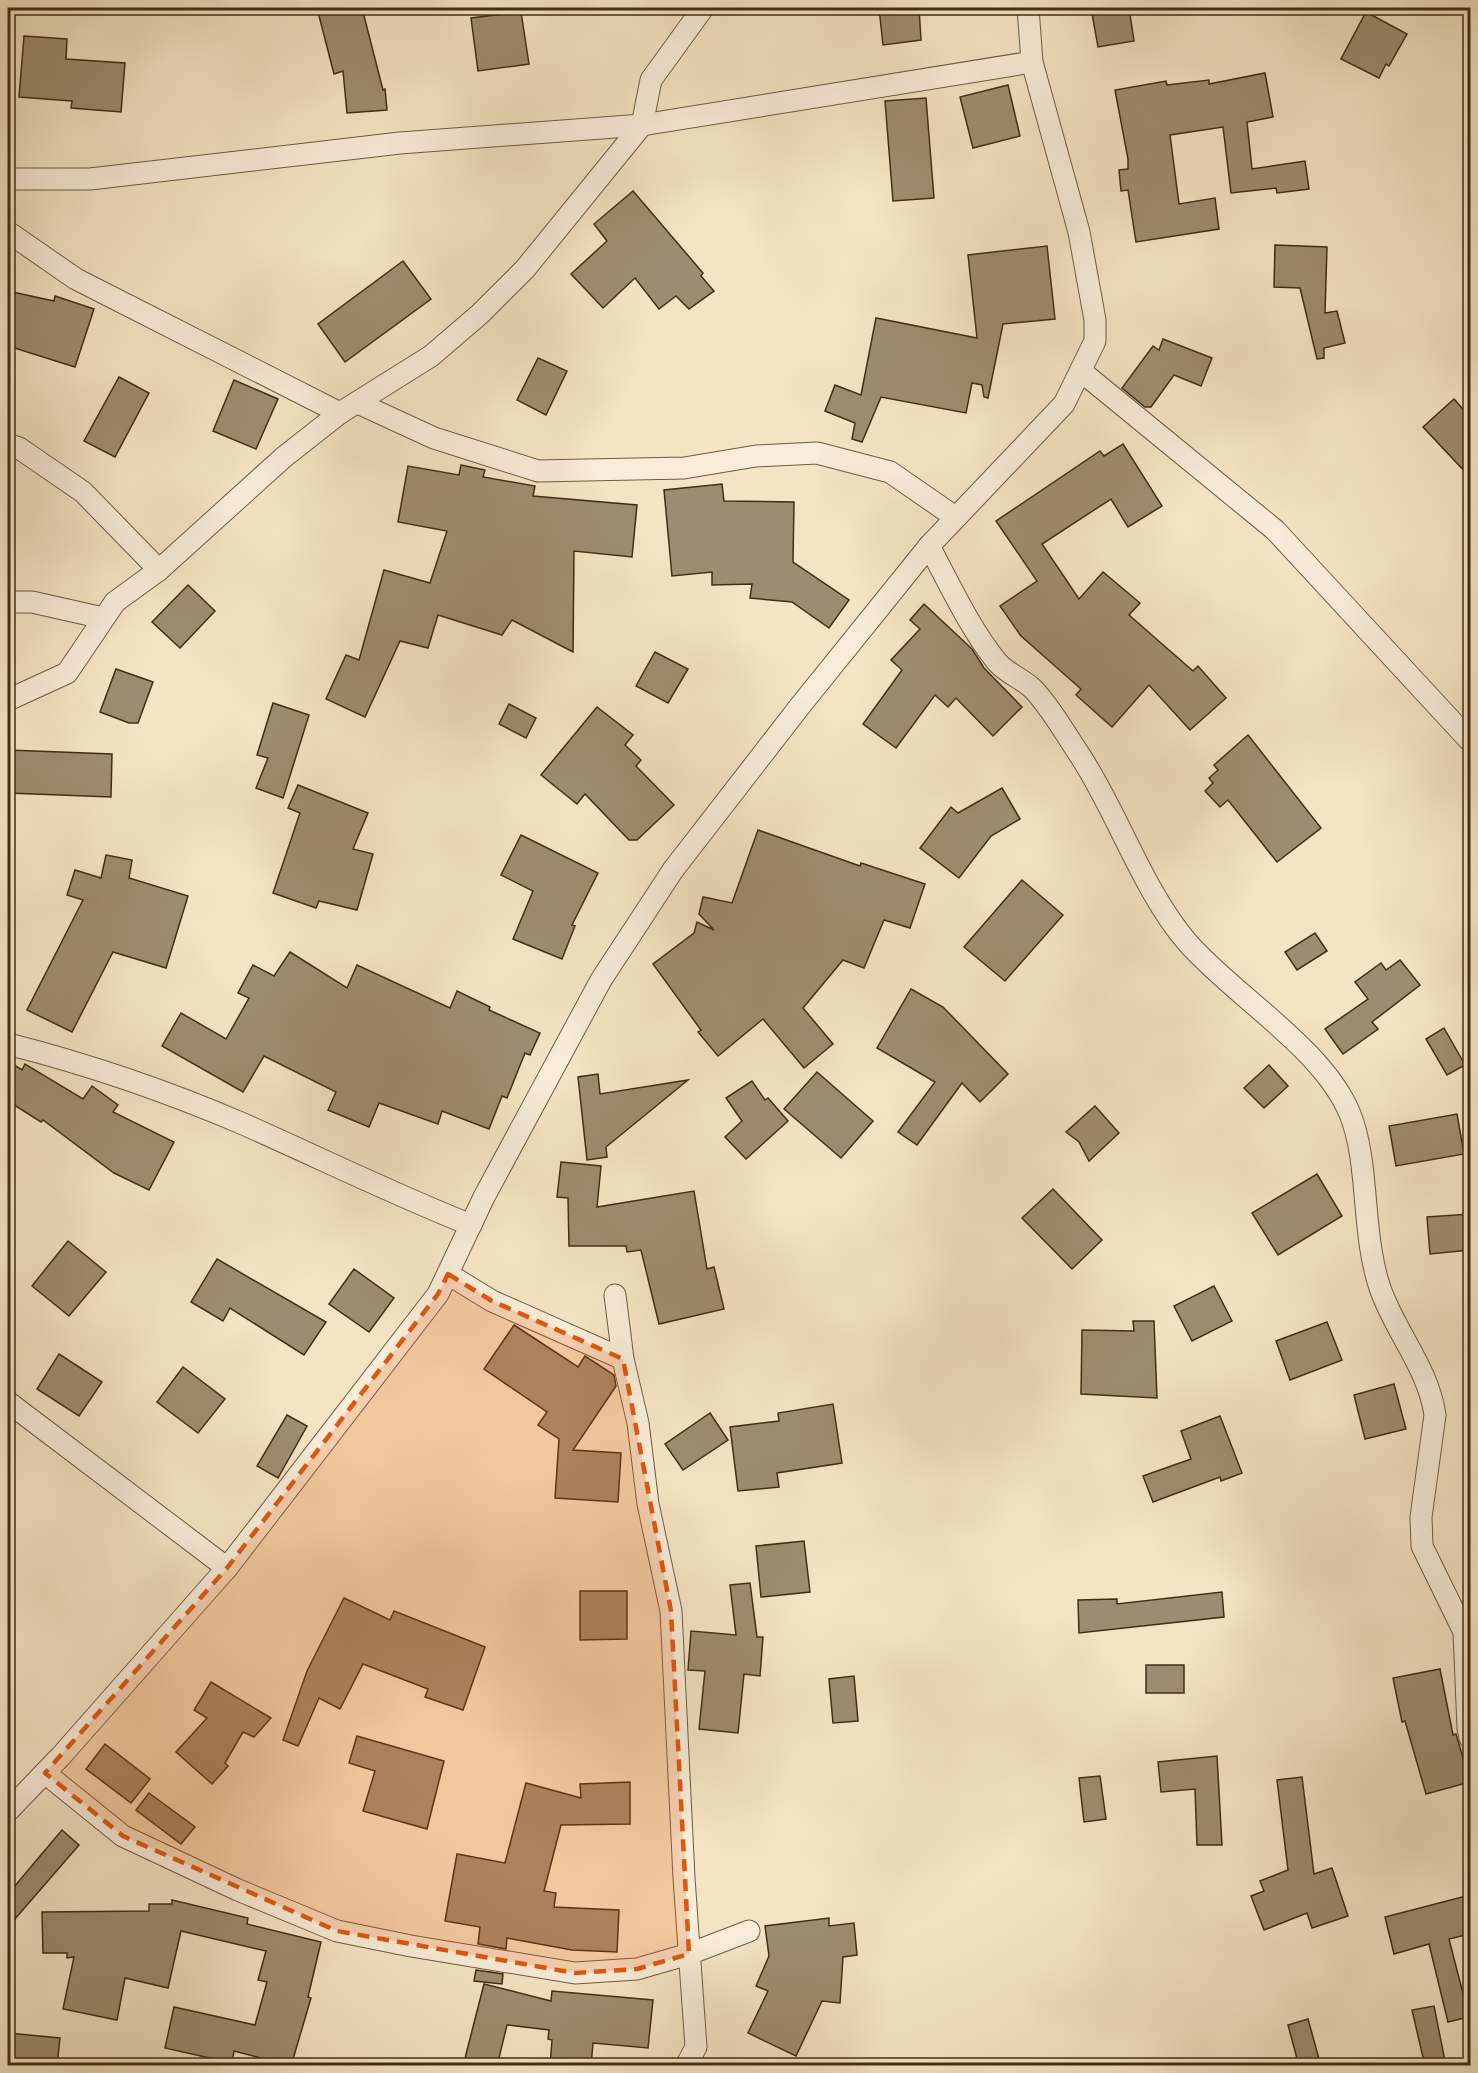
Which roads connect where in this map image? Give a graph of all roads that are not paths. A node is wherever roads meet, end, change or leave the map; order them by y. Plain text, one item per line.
1 (704, 8) edge
2 (1028, 8) edge
3 (1032, 62) junction
4 (642, 125) junction
5 (8, 179) edge
6 (8, 232) edge
7 (1082, 372) junction
8 (358, 403) junction
9 (340, 413) junction
10 (8, 444) edge
11 (955, 517) junction
12 (929, 546) junction
13 (159, 570) junction
14 (8, 602) edge
15 (103, 618) junction
16 (8, 700) edge
17 (1470, 741) edge
18 (8, 1044) edge
19 (471, 1225) junction
20 (448, 1274) junction
21 (615, 1295) dead end
22 (623, 1359) junction
23 (8, 1402) edge
24 (227, 1568) junction
25 (1467, 1635) edge
26 (1470, 1738) edge
27 (45, 1773) junction
28 (8, 1811) edge
29 (749, 1931) dead end
30 (689, 1954) junction
31 (686, 2066) edge

1 - 4 street
2 - 3 street
3 - 4 street
3 - 7 street
4 - 5 street
4 - 8 street
6 - 9 street
7 - 11 street
7 - 17 street
8 - 9 street
8 - 11 street
9 - 13 street
10 - 13 street
11 - 12 street
12 - 19 street
12 - 25 street
13 - 15 street
14 - 15 street
15 - 16 street
18 - 19 street
19 - 20 street
20 - 22 street
20 - 24 street
21 - 22 street
22 - 30 street
23 - 24 street
24 - 27 street
25 - 26 street
27 - 28 street
27 - 30 street
29 - 30 street
30 - 31 street

